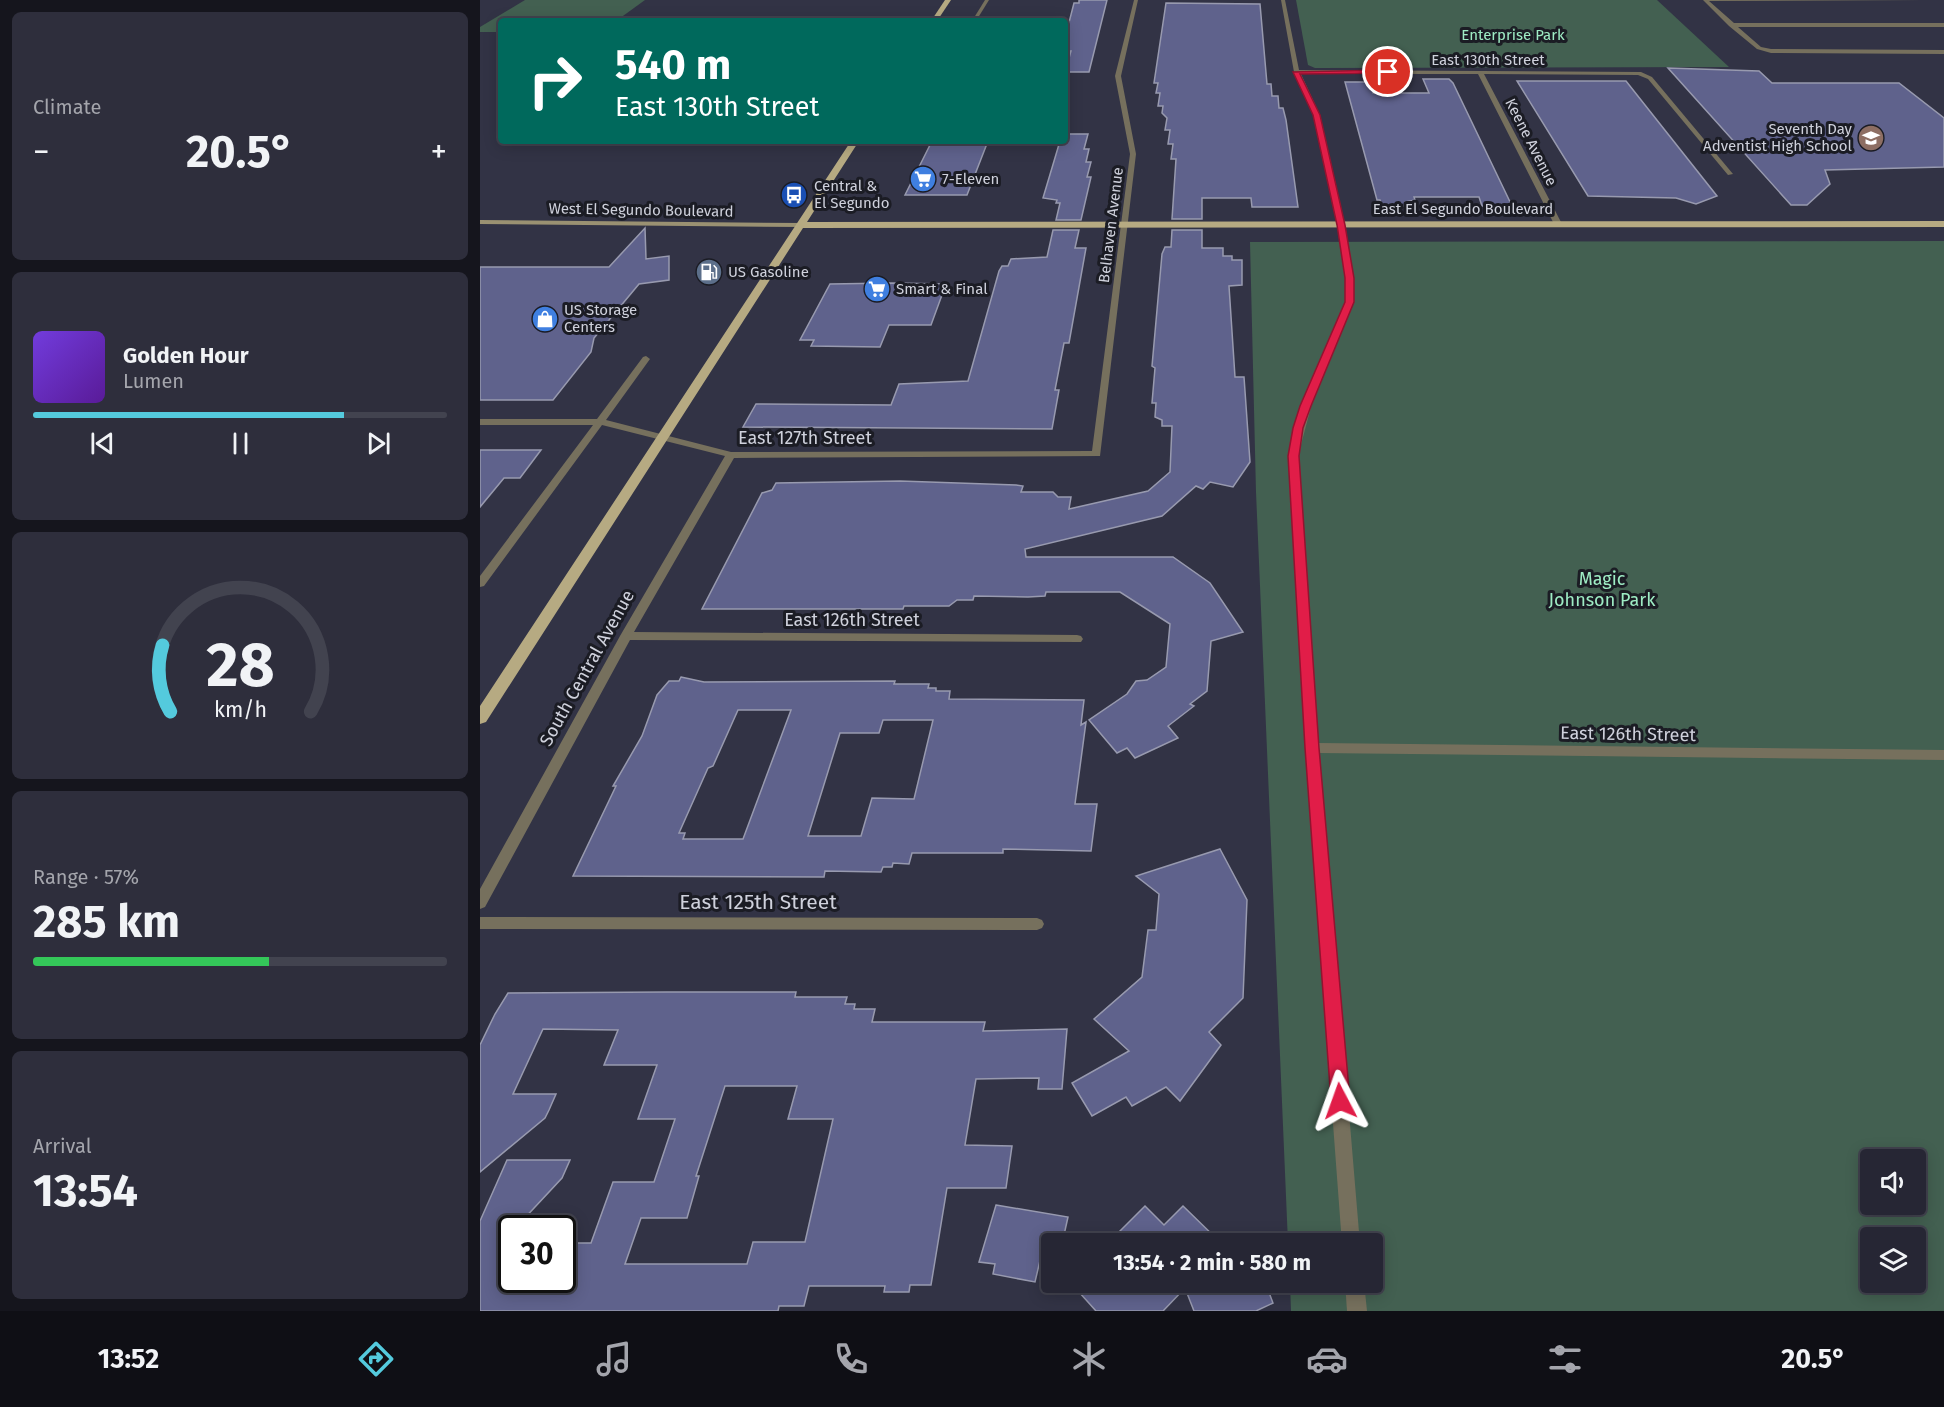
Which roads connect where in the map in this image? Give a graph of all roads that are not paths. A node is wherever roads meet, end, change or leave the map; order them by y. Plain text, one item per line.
1 (948, 0) edge
2 (987, 0) edge
3 (1136, 0) edge
4 (1283, 0) edge
5 (1706, 0) edge
6 (1921, 0) edge
7 (936, 18) edge
8 (976, 18) edge
9 (1731, 25) junction
10 (1944, 25) edge
11 (1944, 52) edge
12 (1296, 72) junction
13 (1480, 72) junction
14 (853, 144) edge
15 (1730, 174) dead end
16 (480, 222) edge
17 (1558, 224) junction
18 (1944, 224) edge
19 (802, 225) junction
20 (1125, 225) junction
21 (1341, 225) junction
22 (646, 359) dead end
23 (480, 422) edge
24 (601, 422) junction
25 (664, 438) junction
26 (731, 454) junction
27 (1097, 454) joint
28 (480, 584) edge
29 (626, 636) junction
30 (1077, 639) dead end
31 (480, 718) edge
32 (1312, 748) junction
33 (1944, 755) edge
34 (480, 903) edge
35 (480, 923) edge
36 (1037, 924) dead end
37 (1350, 1233) edge
38 (1355, 1293) edge
39 (1357, 1311) edge

1 - 7 main road
2 - 8 street
3 - 20 street, Belhaven Avenue
4 - 12 street
5 - 6 street
5 - 9 street
9 - 10 street
9 - 11 street
12 - 13 street, East 130th Street
12 - 21 street
13 - 15 street, East 130th Street
13 - 17 street, Keene Avenue
14 - 19 main road
16 - 19 main road, West El Segundo Boulevard
17 - 18 main road, East El Segundo Boulevard
17 - 21 main road, East El Segundo Boulevard
19 - 20 main road, East El Segundo Boulevard
19 - 25 main road
20 - 21 main road, East El Segundo Boulevard
20 - 27 street, Belhaven Avenue
21 - 32 street
22 - 24 street
23 - 24 street, East 127th Street
24 - 25 street, East 127th Street
24 - 28 street
25 - 26 street, East 127th Street
25 - 31 main road
26 - 27 street, East 127th Street
26 - 29 street, South Central Avenue
29 - 30 street, East 126th Street
29 - 34 street, South Central Avenue
32 - 33 street, East 126th Street
32 - 37 street
35 - 36 street, East 125th Street
38 - 39 street

